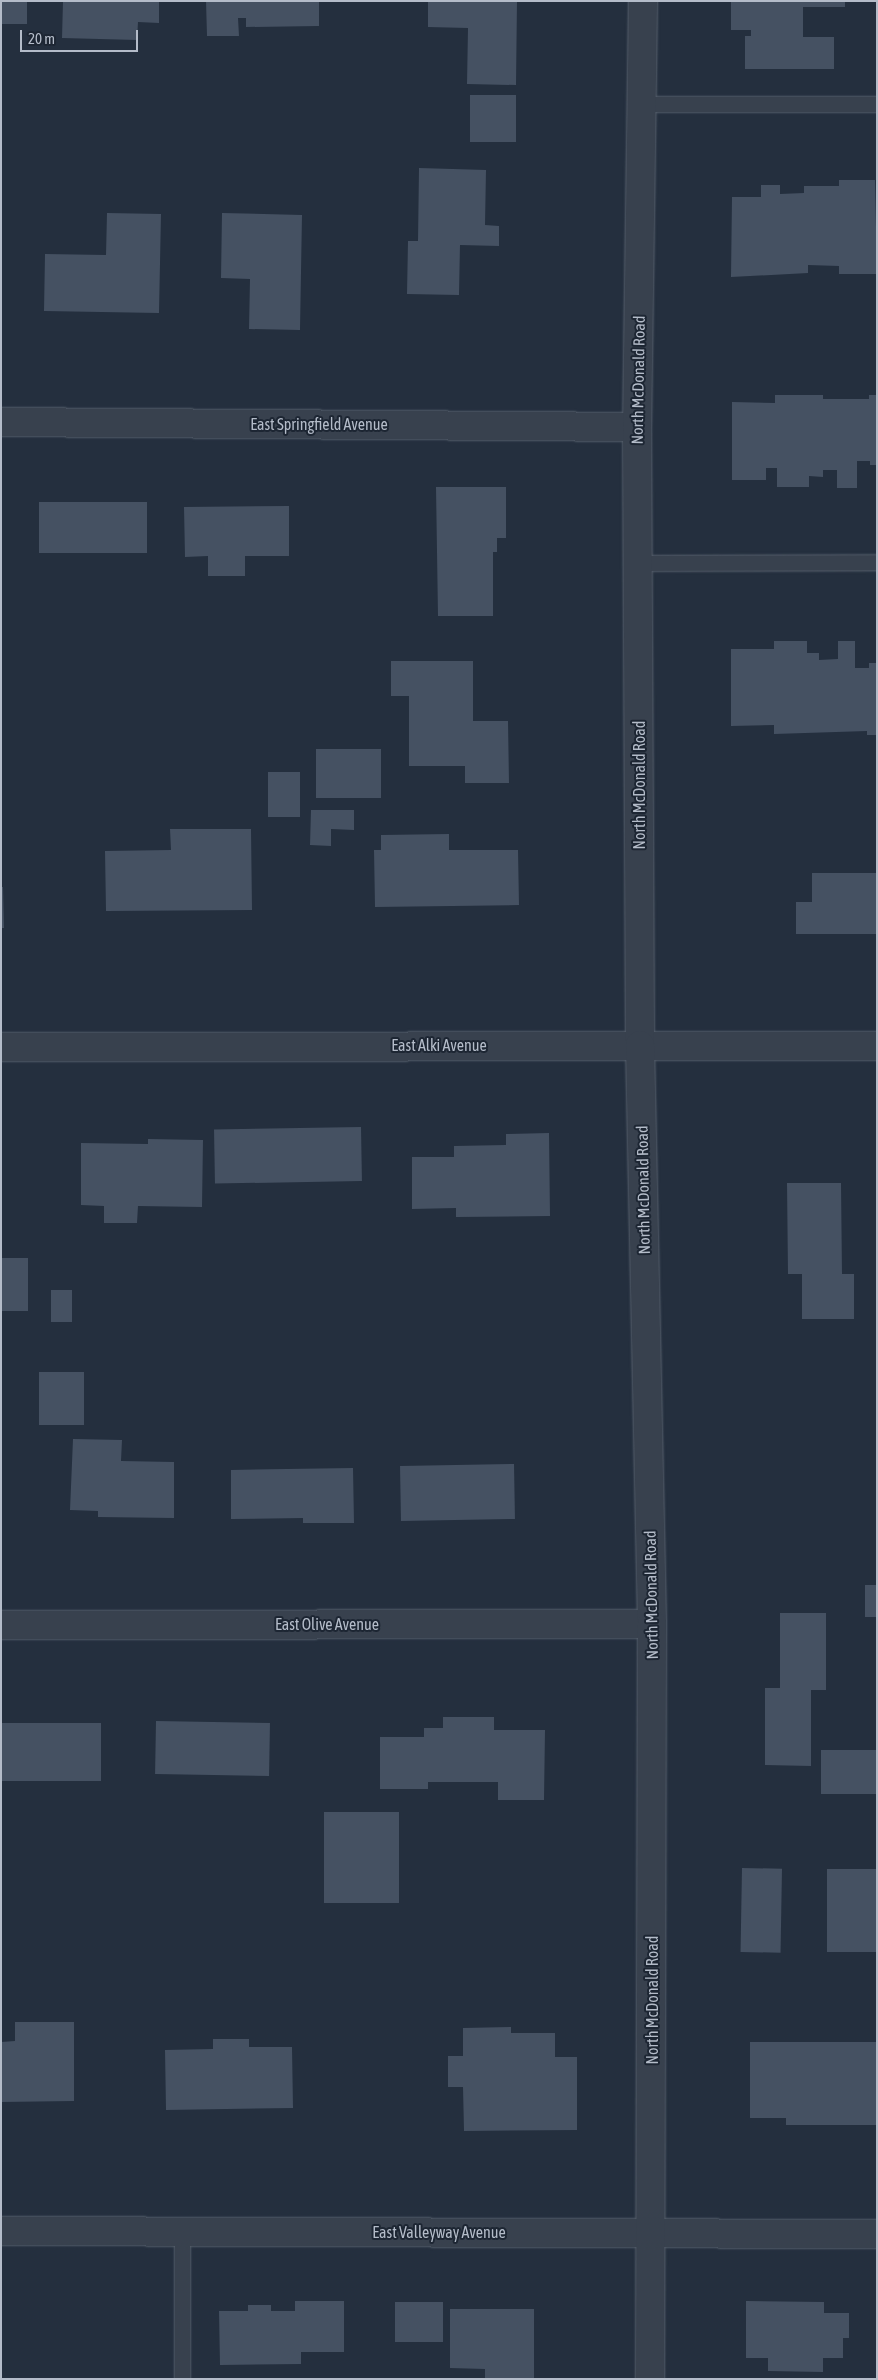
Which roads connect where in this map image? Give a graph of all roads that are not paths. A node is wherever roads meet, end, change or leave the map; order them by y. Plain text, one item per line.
1 (643, 1) edge
2 (642, 104) junction
3 (877, 104) edge
4 (1, 422) edge
5 (637, 426) junction
6 (877, 562) edge
7 (638, 563) junction
8 (640, 1045) junction
9 (877, 1046) edge
10 (1, 1047) edge
11 (652, 1624) junction
12 (1, 1625) edge
13 (1, 2230) edge
14 (182, 2231) junction
15 (652, 2233) junction
16 (877, 2234) edge
17 (182, 2379) edge
18 (650, 2379) edge

1 - 2 street, North McDonald Road
2 - 3 lane
2 - 5 street, North McDonald Road
4 - 5 street, East Springfield Avenue
5 - 7 street, North McDonald Road
6 - 7 lane
7 - 8 street, North McDonald Road
8 - 9 street, East Alki Avenue
8 - 10 street, East Alki Avenue
8 - 11 street, North McDonald Road
11 - 12 street, East Olive Avenue
11 - 15 street, North McDonald Road
13 - 14 street, East Valleyway Avenue
14 - 15 street, East Valleyway Avenue
14 - 17 lane
15 - 16 street, East Valleyway Avenue
15 - 18 street, North McDonald Road

